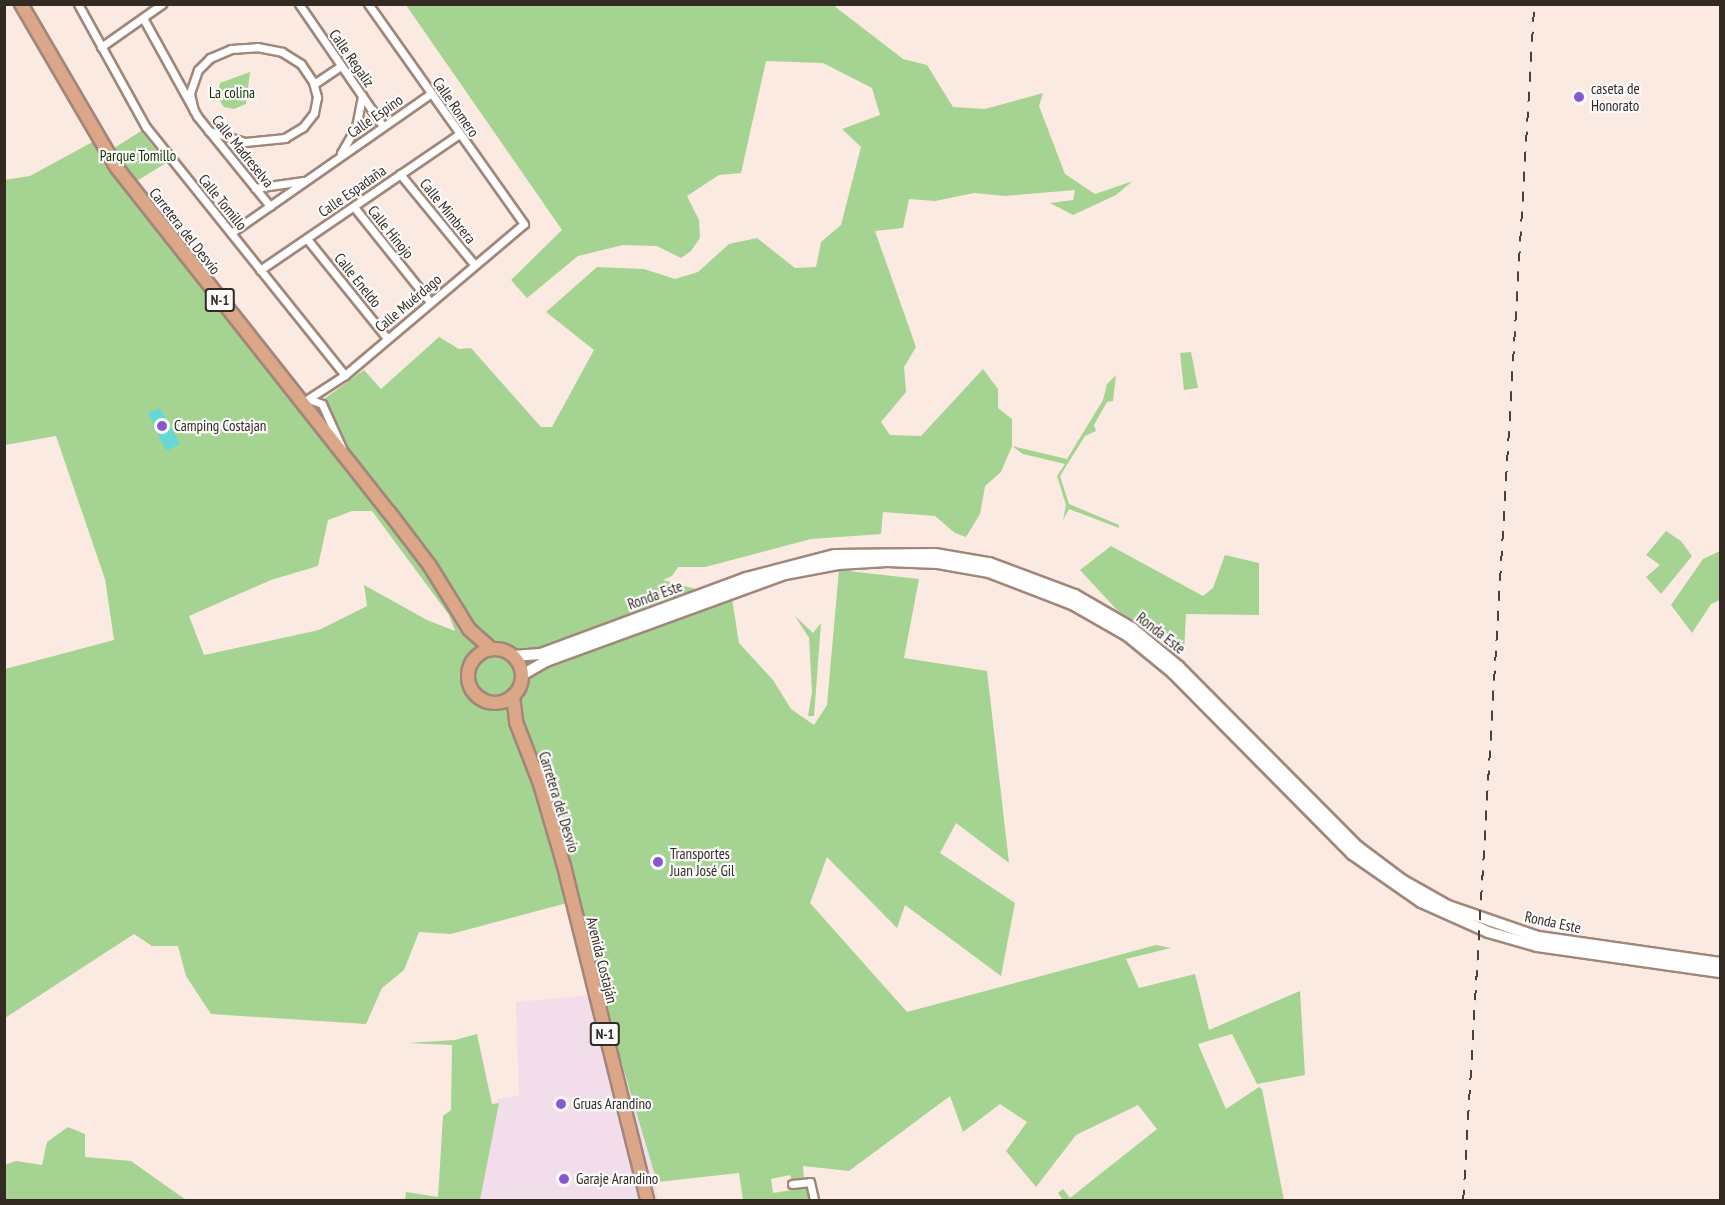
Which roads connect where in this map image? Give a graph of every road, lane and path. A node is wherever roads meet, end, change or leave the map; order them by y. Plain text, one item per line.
1 (21, 4) edge
2 (78, 4) edge
3 (162, 4) edge
4 (299, 4) edge
5 (368, 4) edge
6 (142, 18) junction
7 (101, 47) junction
8 (341, 66) junction
9 (314, 84) junction
10 (430, 94) junction
11 (362, 96) junction
12 (194, 111) junction
13 (383, 126) junction
14 (209, 131) junction
15 (459, 134) junction
16 (336, 160) junction
17 (400, 174) junction
18 (310, 178) junction
19 (255, 188) junction
20 (270, 206) junction
21 (354, 207) junction
22 (524, 224) joint
23 (231, 233) junction
24 (307, 239) junction
25 (474, 264) junction
26 (260, 270) junction
27 (430, 302) junction
28 (387, 338) junction
29 (345, 375) junction
30 (305, 402) junction
31 (470, 629) junction
32 (491, 649) junction
33 (513, 656) junction
34 (474, 658) junction
35 (522, 675) junction
36 (513, 696) junction
37 (495, 703) junction
38 (516, 722) junction
39 (570, 893) joint
40 (1720, 963) edge
41 (1720, 972) edge
42 (792, 1185) dead end
43 (645, 1194) edge
44 (814, 1200) edge

1 - 30 highway, Carretera del Desvío / N-1
2 - 7 street, Calle Tomillo
3 - 6 street
4 - 8 street, Calle Regaliz
5 - 10 street, Calle Romero
6 - 7 street
6 - 12 street, Calle Madreselva
7 - 23 street, Calle Tomillo
8 - 9 street
8 - 11 street, Calle Regaliz
9 - 12 street
9 - 14 street
10 - 13 street, Calle Espino
10 - 15 street, Calle Romero
11 - 13 street, Calle Regaliz
11 - 16 street, Calle Espino
12 - 14 street, Calle Madreselva
13 - 16 street, Calle Espino
14 - 19 street, Calle Madreselva
15 - 17 street, Calle Espadaña
15 - 22 street, Calle Romero
16 - 18 street, Calle Espino
17 - 21 street, Calle Espadaña
17 - 25 street, Calle Mimbrera
18 - 19 street, Calle Espino
18 - 20 street, Calle Espino
19 - 20 street, Calle Madreselva
20 - 23 street, Calle Espino
21 - 24 street, Calle Espadaña
21 - 27 street, Calle Hinojo
22 - 25 street, Calle Muérdago
23 - 26 street, Calle Tomillo
24 - 26 street, Calle Espadaña
24 - 28 street, Calle Eneldo
25 - 27 street, Calle Muérdago
26 - 29 street, Calle Tomillo
27 - 28 street, Calle Muérdago
28 - 29 street, Calle Muérdago
29 - 30 street, Calle Muérdago
30 - 31 highway, Carretera del Desvío / N-1
31 - 32 highway, Carretera del Desvío / N-1
31 - 34 highway, Carretera del Desvío / N-1
32 - 33 highway, N-1
32 - 34 highway
33 - 35 highway
33 - 40 main road, Ronda Este
34 - 37 highway, N-1
35 - 36 highway, N-1
35 - 41 main road, Ronda Este
36 - 37 highway
36 - 38 highway, Carretera del Desvío / N-1
37 - 38 highway, Carretera del Desvío / N-1
38 - 39 highway, Carretera del Desvío / N-1
39 - 43 highway, Avenida Costaján / N-1
42 - 44 street

